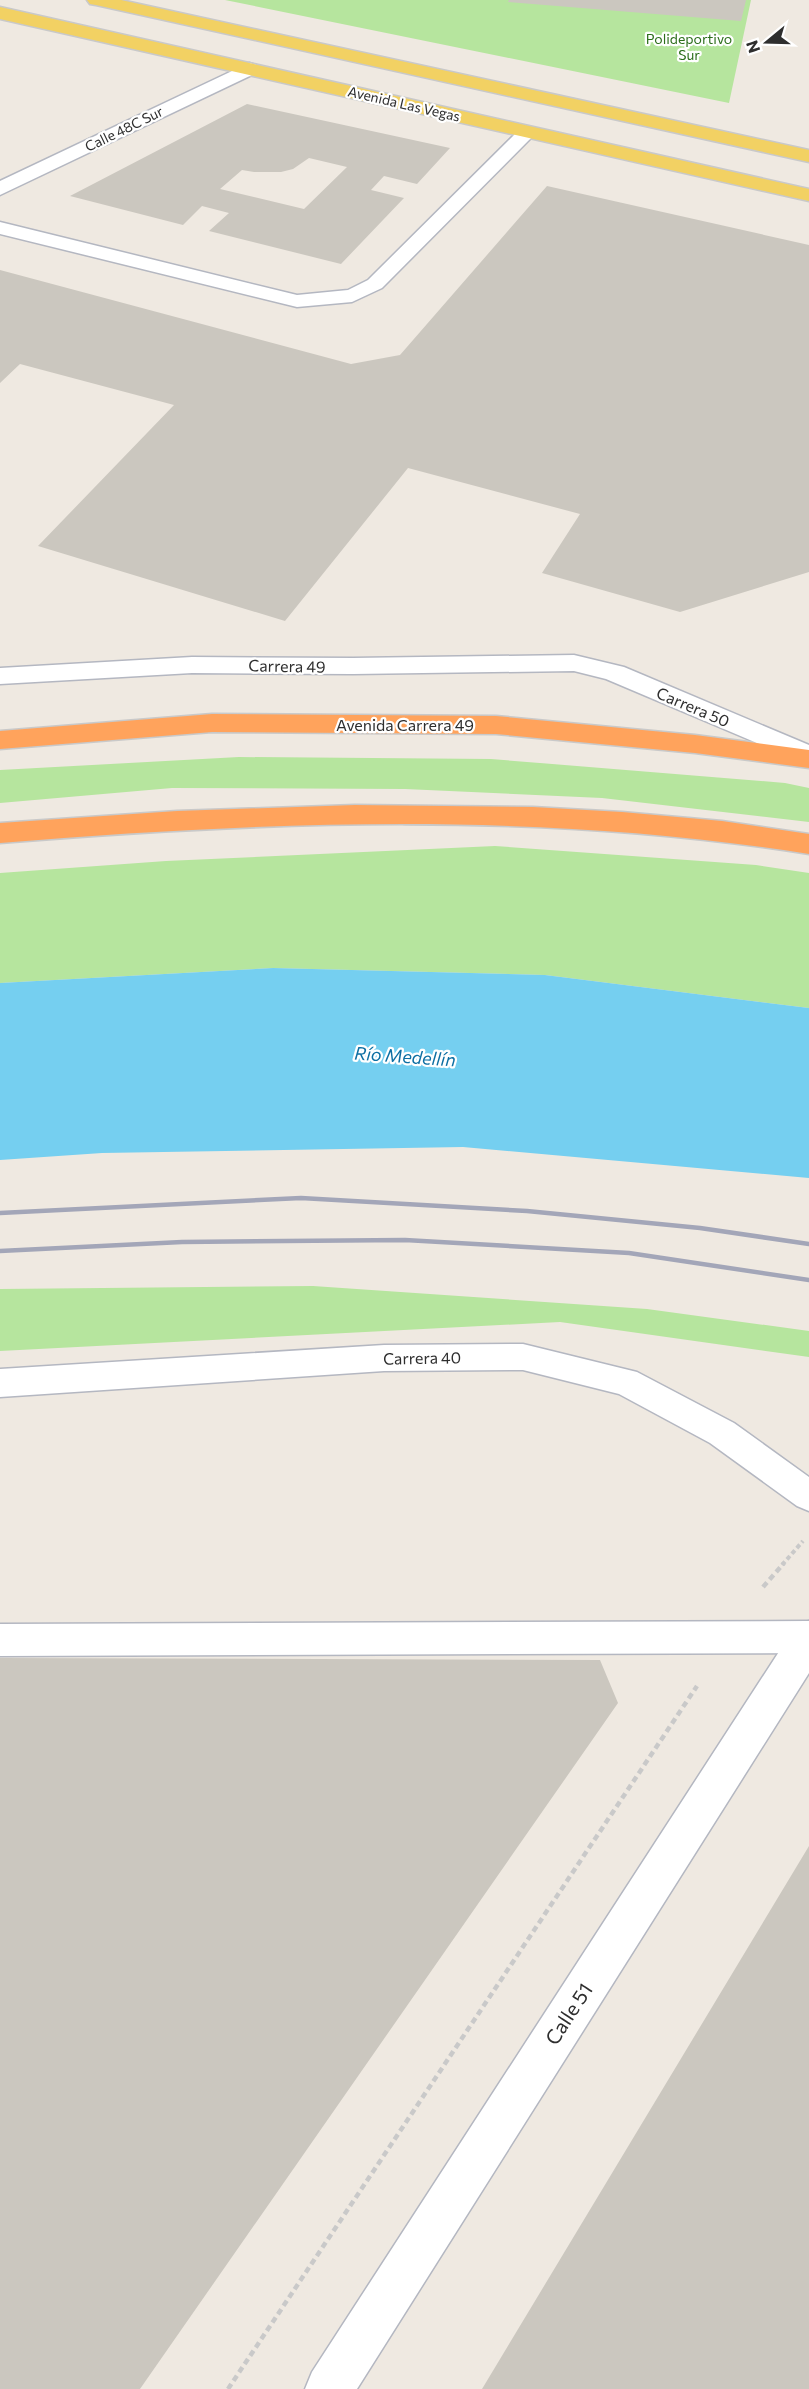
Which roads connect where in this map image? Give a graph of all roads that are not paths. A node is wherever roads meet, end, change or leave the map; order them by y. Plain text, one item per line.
1 (96, 0) edge
2 (0, 13) edge
3 (249, 69) junction
4 (527, 132) junction
5 (809, 156) edge
6 (0, 189) edge
7 (809, 195) edge
8 (0, 228) edge
9 (574, 663) joint
10 (0, 676) edge
11 (0, 740) edge
12 (809, 758) edge
13 (0, 833) edge
14 (809, 844) edge
15 (0, 1383) edge
16 (809, 1496) edge
17 (809, 1638) edge
18 (0, 1640) edge
19 (329, 2389) edge

1 - 5 main road
2 - 3 main road, Avenida Las Vegas
3 - 4 main road, Avenida Las Vegas
3 - 6 street, Calle 48C Sur
4 - 7 main road, Avenida Las Vegas
4 - 8 lane
9 - 10 street, Carrera 49
9 - 12 street, Carrera 50
11 - 12 highway, Avenida Carrera 49
13 - 14 highway
15 - 16 lane, Carrera 40
17 - 18 lane
17 - 19 street, Calle 51

